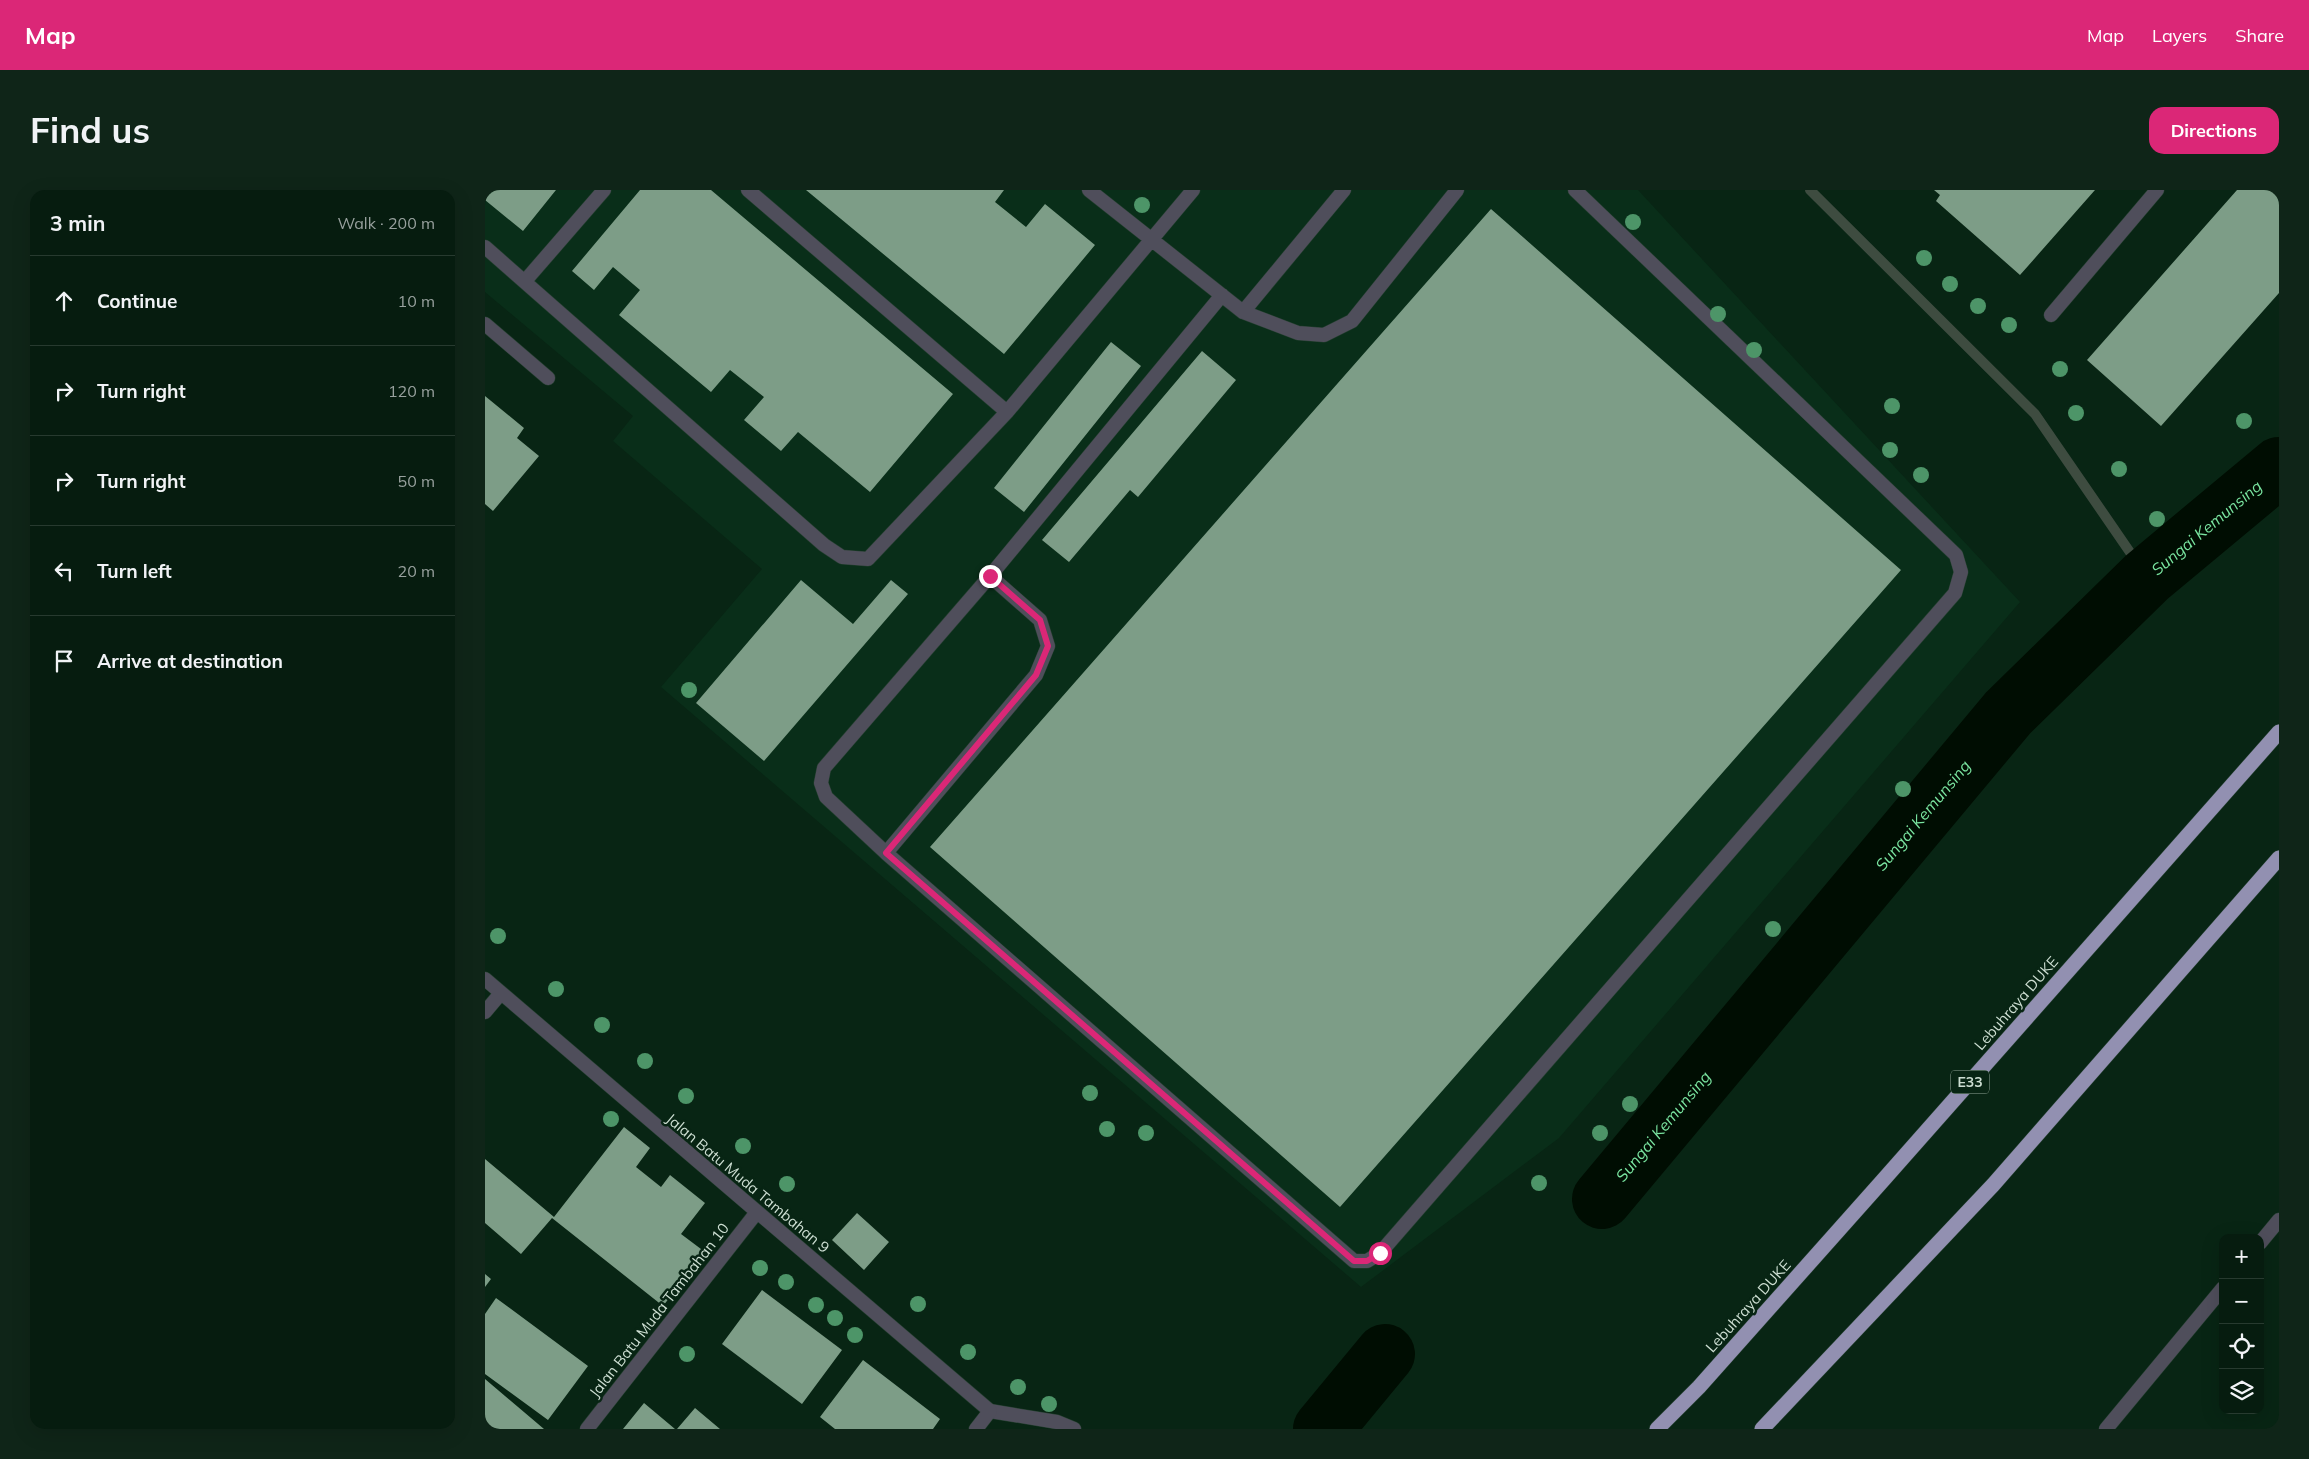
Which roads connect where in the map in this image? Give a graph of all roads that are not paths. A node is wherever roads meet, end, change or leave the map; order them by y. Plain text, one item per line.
1 (604, 190) edge
2 (748, 190) edge
3 (1089, 190) edge
4 (1193, 190) edge
5 (1344, 190) edge
6 (1457, 190) edge
7 (1575, 190) edge
8 (2157, 190) edge
9 (1151, 240) junction
10 (485, 247) edge
11 (525, 281) junction
12 (1222, 295) junction
13 (1243, 312) junction
14 (2051, 315) dead end
15 (485, 324) edge
16 (548, 378) dead end
17 (1007, 412) junction
18 (990, 576) junction
19 (2279, 732) edge
20 (886, 853) junction
21 (2279, 858) edge
22 (485, 979) edge
23 (501, 993) junction
24 (485, 1012) edge
25 (757, 1212) junction
26 (2279, 1220) edge
27 (2264, 1238) edge
28 (2219, 1293) edge
29 (990, 1411) junction
30 (587, 1429) edge
31 (976, 1429) edge
32 (1074, 1429) edge
33 (1657, 1429) edge
34 (1762, 1429) edge
35 (2106, 1429) edge

1 - 11 street
2 - 17 street
3 - 9 street
4 - 9 street
5 - 13 street
6 - 13 street
7 - 20 street
8 - 14 street
9 - 12 street
9 - 17 street
10 - 11 street
11 - 17 street
12 - 13 street
12 - 18 street
15 - 16 street
18 - 20 street
18 - 20 street
19 - 33 highway, Lebuhraya DUKE / E33
21 - 34 highway
22 - 23 street, Jalan Batu Muda Tambahan 9
23 - 24 street
23 - 25 street, Jalan Batu Muda Tambahan 9
25 - 29 street, Jalan Batu Muda Tambahan 9
25 - 30 street, Jalan Batu Muda Tambahan 10
26 - 27 street
28 - 35 street
29 - 31 street
29 - 32 street

